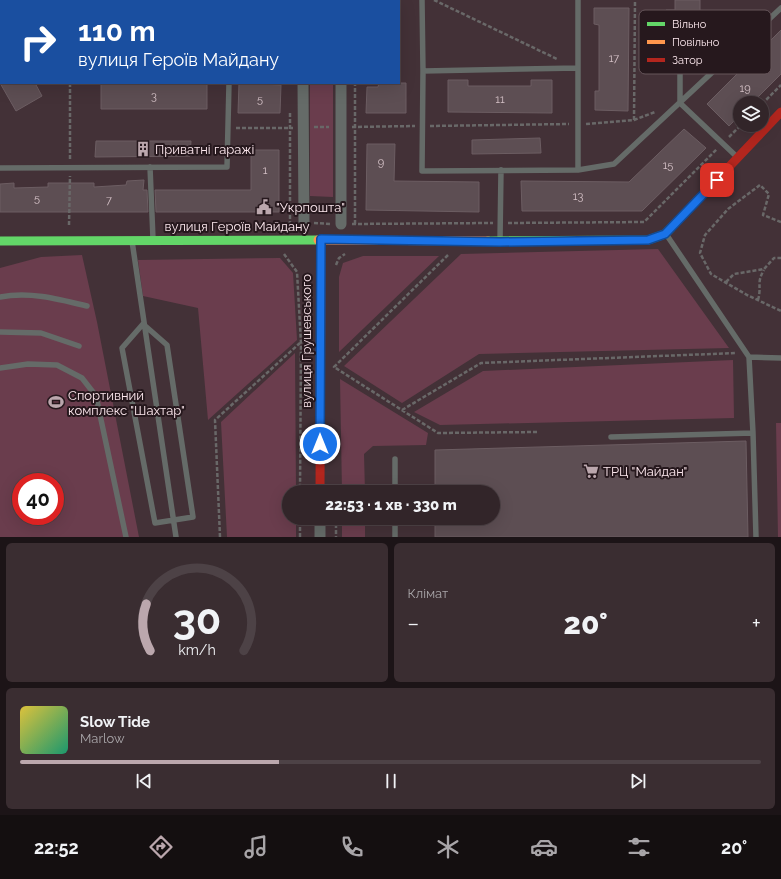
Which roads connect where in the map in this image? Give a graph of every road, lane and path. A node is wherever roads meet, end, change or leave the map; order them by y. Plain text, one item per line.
1 (422, 0) edge
2 (434, 0) edge
3 (578, 0) edge
4 (635, 0) edge
5 (781, 8) edge
6 (771, 17) edge
7 (578, 68) junction
8 (423, 71) junction
9 (680, 74) edge
10 (711, 74) edge
11 (70, 84) edge
12 (229, 84) edge
13 (303, 84) edge
14 (341, 84) edge
15 (355, 84) edge
16 (781, 85) edge
17 (769, 97) edge
18 (680, 103) junction
19 (290, 105) dead end
20 (660, 110) dead end
21 (781, 112) edge
22 (634, 120) junction
23 (578, 124) junction
24 (422, 126) junction
25 (341, 127) junction
26 (355, 127) junction
27 (228, 128) junction
28 (290, 128) junction
29 (304, 128) junction
30 (734, 132) edge
31 (723, 144) junction
32 (738, 158) junction
33 (70, 167) junction
34 (150, 167) junction
35 (0, 168) edge
36 (501, 170) junction
37 (578, 170) junction
38 (781, 222) edge
39 (304, 223) junction
40 (500, 223) junction
41 (252, 224) dead end
42 (290, 224) junction
43 (341, 224) junction
44 (354, 224) junction
45 (62, 225) dead end
46 (69, 225) junction
47 (77, 225) dead end
48 (665, 234) junction
49 (131, 239) junction
50 (153, 239) junction
51 (321, 239) junction
52 (0, 241) edge
53 (500, 242) junction
54 (352, 251) dead end
55 (450, 253) dead end
56 (276, 254) dead end
57 (781, 258) edge
58 (335, 268) dead end
59 (764, 269) junction
60 (726, 282) junction
61 (0, 297) edge
62 (758, 300) junction
63 (87, 306) dead end
64 (781, 310) edge
65 (143, 324) junction
66 (0, 332) edge
67 (300, 343) junction
68 (79, 346) dead end
69 (734, 347) dead end
70 (749, 357) junction
71 (781, 358) edge
72 (334, 359) dead end
73 (334, 367) junction
74 (0, 368) edge
75 (334, 375) dead end
76 (402, 410) junction
77 (538, 432) dead end
78 (753, 433) junction
79 (611, 437) dead end
80 (395, 459) dead end
81 (300, 485) edge
82 (320, 485) edge
83 (395, 485) edge
84 (173, 521) junction
85 (300, 525) edge
86 (320, 525) edge
87 (336, 525) edge
88 (395, 525) edge
89 (126, 537) edge
90 (176, 537) edge
91 (220, 537) edge
92 (300, 537) edge
93 (320, 537) edge
94 (336, 537) edge
95 (395, 537) edge
96 (756, 537) edge

1 - 8 lane
2 - 7 path
3 - 7 lane
4 - 22 path
5 - 6 lane
7 - 8 lane
7 - 23 lane
8 - 24 lane
9 - 18 lane
10 - 18 lane
11 - 33 path
12 - 27 lane
13 - 29 street
14 - 25 street
15 - 26 path
16 - 17 path
18 - 31 lane
18 - 37 lane
19 - 28 path
20 - 22 path
21 - 32 street, вулиця Героїв Майдану
22 - 23 path
23 - 24 path
23 - 37 lane
24 - 26 path
24 - 36 lane
25 - 26 path
25 - 29 path
25 - 43 street
26 - 44 path
27 - 28 path
27 - 34 lane
28 - 29 path
28 - 42 path
29 - 39 street
30 - 31 path
31 - 32 lane
31 - 40 path
32 - 48 street, вулиця Героїв Майдану
33 - 34 lane
33 - 35 lane
33 - 46 path
34 - 50 lane
36 - 37 lane
36 - 40 lane
38 - 60 path
39 - 42 path
39 - 43 path
40 - 44 path
40 - 53 lane
41 - 42 path
43 - 44 path
45 - 46 path
46 - 47 path
48 - 53 street, вулиця Героїв Майдану
48 - 70 lane
49 - 50 street, вулиця Героїв Майдану
49 - 52 street, вулиця Героїв Майдану
49 - 65 lane
50 - 51 street, вулиця Героїв Майдану
51 - 53 street, вулиця Героїв Майдану
51 - 82 street, вулиця Грушевського
54 - 58 path
55 - 73 path
56 - 67 path
57 - 59 path
59 - 60 path
59 - 62 path
60 - 62 path
61 - 63 lane
62 - 64 path
65 - 84 lane
65 - 84 lane
65 - 84 lane
66 - 68 lane
67 - 81 path
67 - 91 path
69 - 76 path
70 - 71 lane
70 - 78 lane
72 - 73 path
73 - 75 path
73 - 76 path
74 - 89 lane
76 - 77 path
78 - 79 lane
78 - 96 lane
80 - 83 lane
84 - 90 lane
85 - 92 path
86 - 93 street
87 - 94 path
88 - 95 lane

